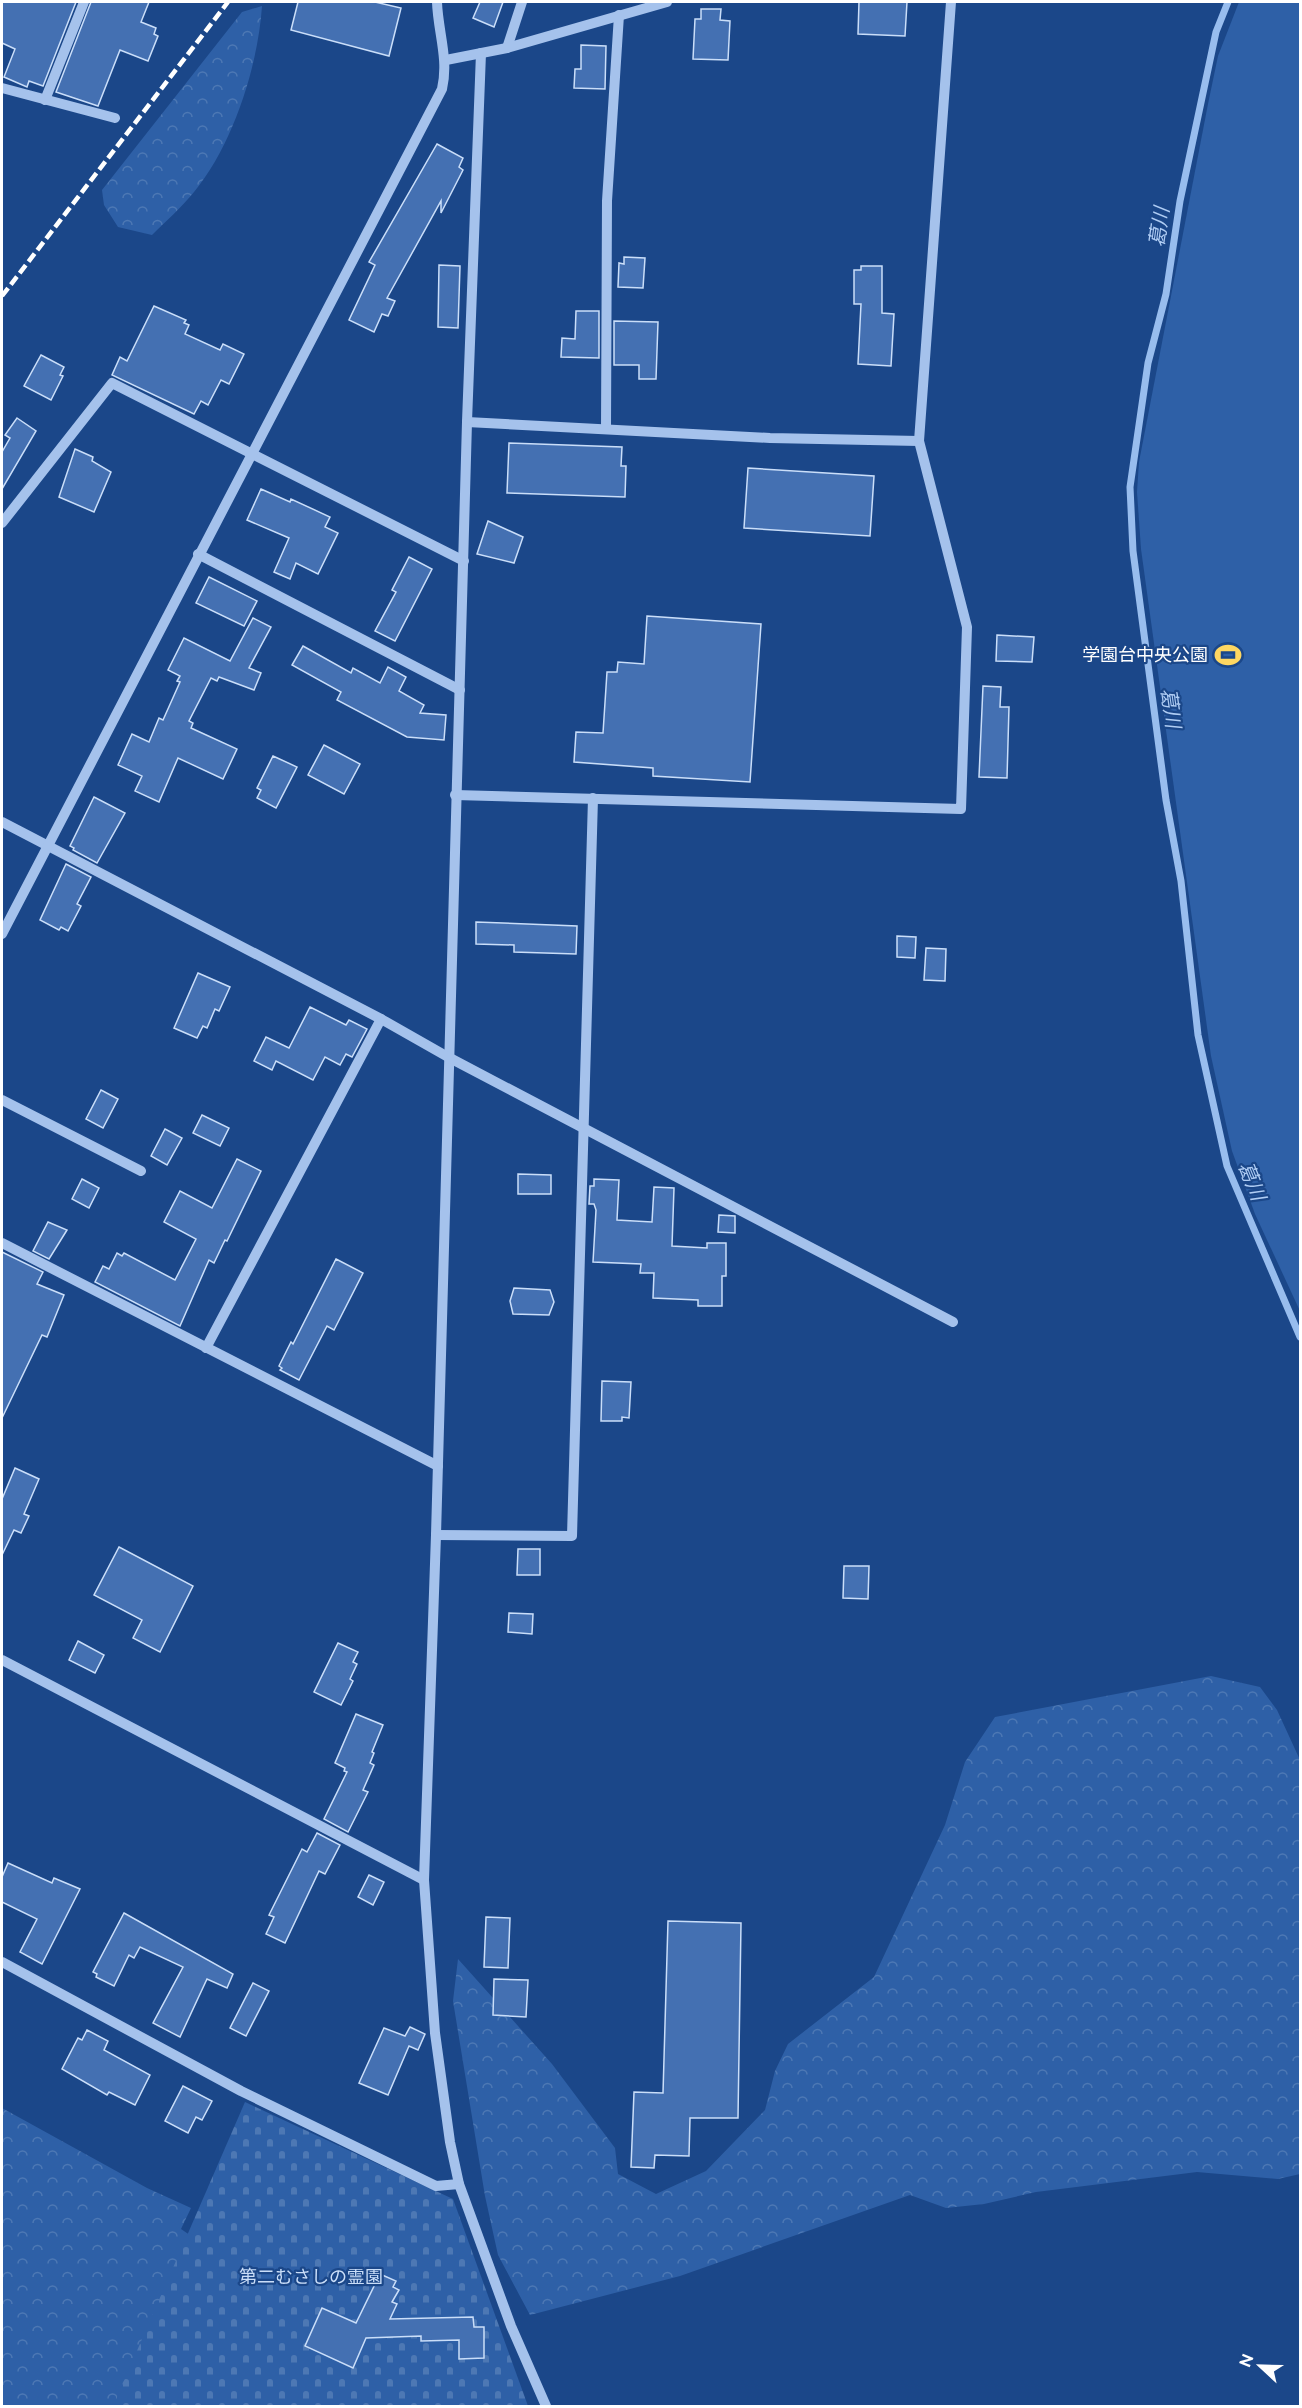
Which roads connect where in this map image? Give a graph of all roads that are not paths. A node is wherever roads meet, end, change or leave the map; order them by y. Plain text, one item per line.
1 (84, 2) edge
2 (437, 2) edge
3 (522, 2) edge
4 (667, 2) edge
5 (951, 2) edge
6 (619, 15) junction
7 (507, 48) junction
8 (481, 53) junction
9 (446, 60) junction
10 (2, 88) edge
11 (45, 100) junction
12 (115, 118) dead end
13 (467, 422) junction
14 (606, 429) junction
15 (919, 441) junction
16 (250, 454) junction
17 (2, 524) edge
18 (198, 554) junction
19 (464, 561) junction
20 (460, 690) junction
21 (456, 795) junction
22 (593, 798) junction
23 (2, 822) edge
24 (48, 846) junction
25 (2, 934) edge
26 (381, 1019) junction
27 (448, 1057) junction
28 (2, 1100) edge
29 (584, 1127) junction
30 (141, 1171) dead end
31 (2, 1243) edge
32 (953, 1322) dead end
33 (206, 1348) junction
34 (438, 1466) junction
35 (436, 1535) junction
36 (2, 1660) edge
37 (424, 1880) junction
38 (2, 1962) edge
39 (459, 2184) junction
40 (546, 2406) edge

1 - 11 street
2 - 9 street
3 - 7 street
4 - 6 street
5 - 15 street
6 - 7 street
6 - 14 street
7 - 8 street
8 - 9 street
8 - 13 street
9 - 16 street
10 - 11 street
11 - 12 street
13 - 14 street
13 - 19 street
14 - 15 street
15 - 22 street
16 - 17 street
16 - 18 street
16 - 19 street
18 - 20 street
18 - 24 street
19 - 20 street
20 - 21 street
21 - 22 street
21 - 27 street
22 - 29 street
23 - 24 street
24 - 25 street
24 - 26 street
26 - 27 street
26 - 33 street
27 - 29 street
27 - 34 street
28 - 30 street
29 - 32 street
29 - 35 street
31 - 33 street
33 - 34 street
34 - 35 street
35 - 37 street
36 - 37 street
37 - 39 street
38 - 39 street
39 - 40 street

